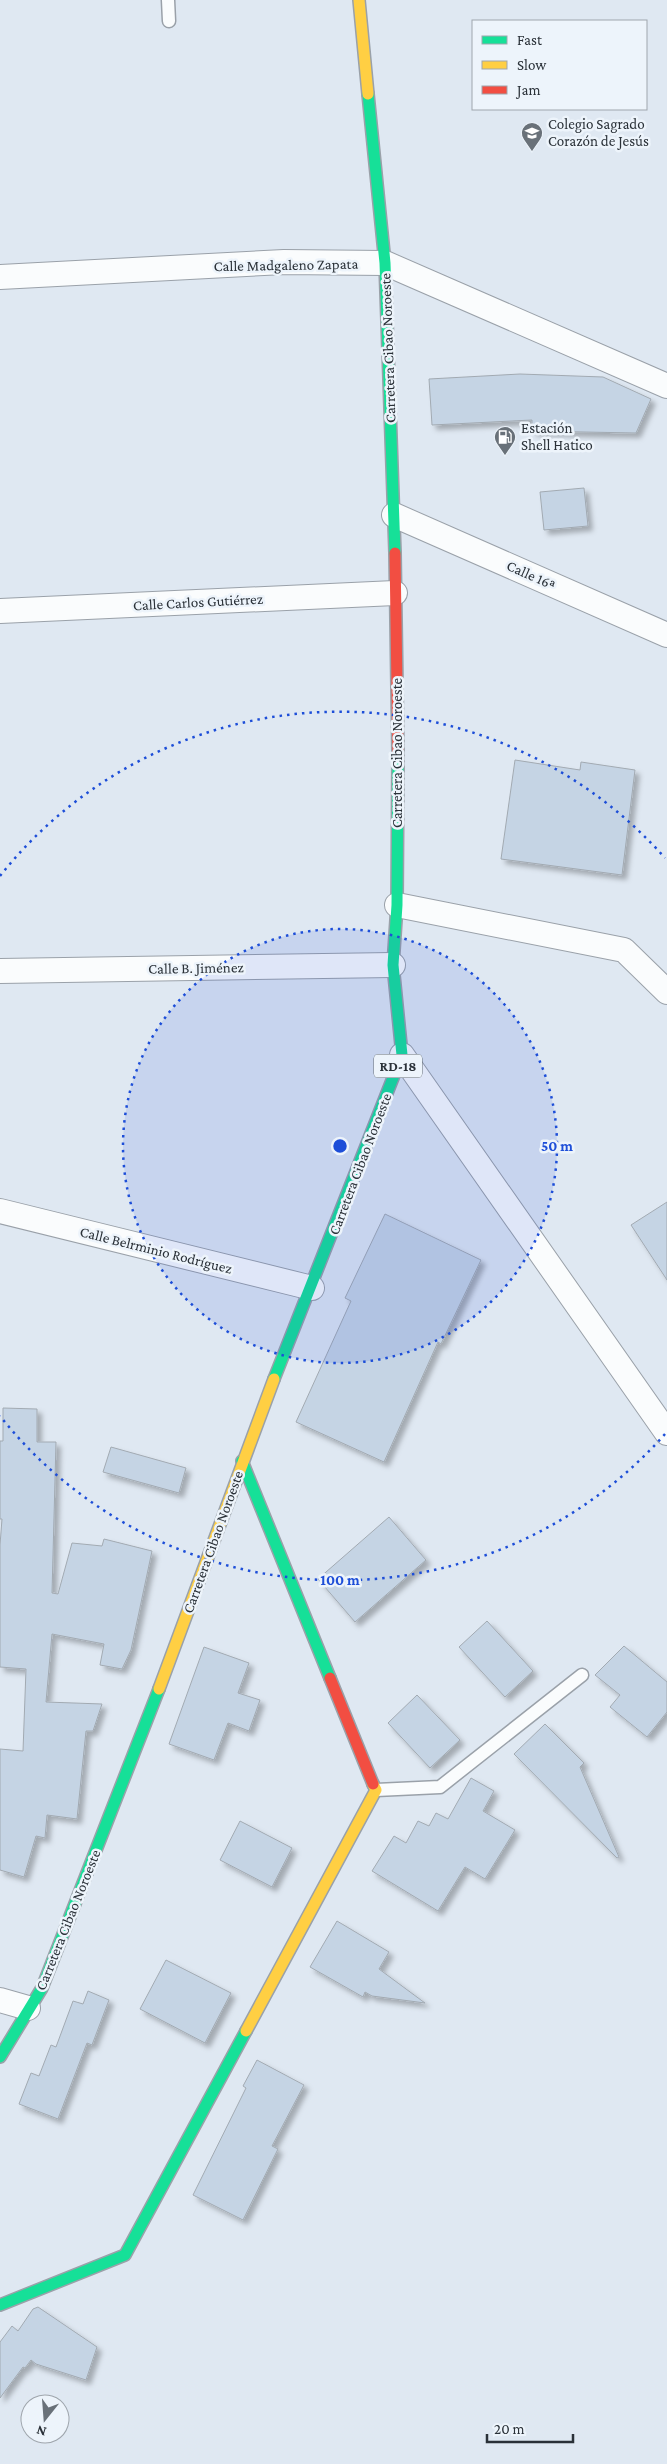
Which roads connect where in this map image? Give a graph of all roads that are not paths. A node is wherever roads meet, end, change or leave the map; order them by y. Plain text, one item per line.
1 (168, 0) edge
2 (359, 0) edge
3 (169, 21) dead end
4 (385, 263) junction
5 (0, 277) edge
6 (667, 386) edge
7 (394, 516) junction
8 (396, 593) junction
9 (0, 610) edge
10 (667, 635) edge
11 (397, 905) junction
12 (393, 965) junction
13 (0, 971) edge
14 (667, 992) edge
15 (402, 1054) junction
16 (0, 1211) edge
17 (312, 1288) junction
18 (667, 1433) edge
19 (242, 1462) junction
20 (582, 1676) dead end
21 (376, 1790) junction
22 (0, 2000) edge
23 (28, 2008) junction
24 (0, 2058) edge
25 (0, 2305) edge

1 - 3 lane
2 - 4 main road, Carretera Cibao Noroeste / RD-18
4 - 5 street, Calle Madgaleno Zapata
4 - 6 street, Calle Madgaleno Zapata
4 - 7 main road, Carretera Cibao Noroeste / RD-18
7 - 8 main road, Carretera Cibao Noroeste / RD-18
7 - 10 street, Calle 16ª
8 - 9 street, Calle Carlos Gutiérrez
8 - 11 main road, Carretera Cibao Noroeste / RD-18
11 - 12 main road, Carretera Cibao Noroeste / RD-18
11 - 14 street
12 - 13 street, Calle B. Jiménez
12 - 15 main road, Carretera Cibao Noroeste / RD-18
15 - 17 main road, Carretera Cibao Noroeste / RD-18
15 - 18 street
16 - 17 street, Calle Belrminio Rodríguez
17 - 19 main road, Carretera Cibao Noroeste / RD-18
19 - 21 main road
19 - 23 main road, Carretera Cibao Noroeste / RD-18
20 - 21 lane
21 - 25 main road
22 - 23 street
23 - 24 main road, Carretera Cibao Noroeste / RD-18

